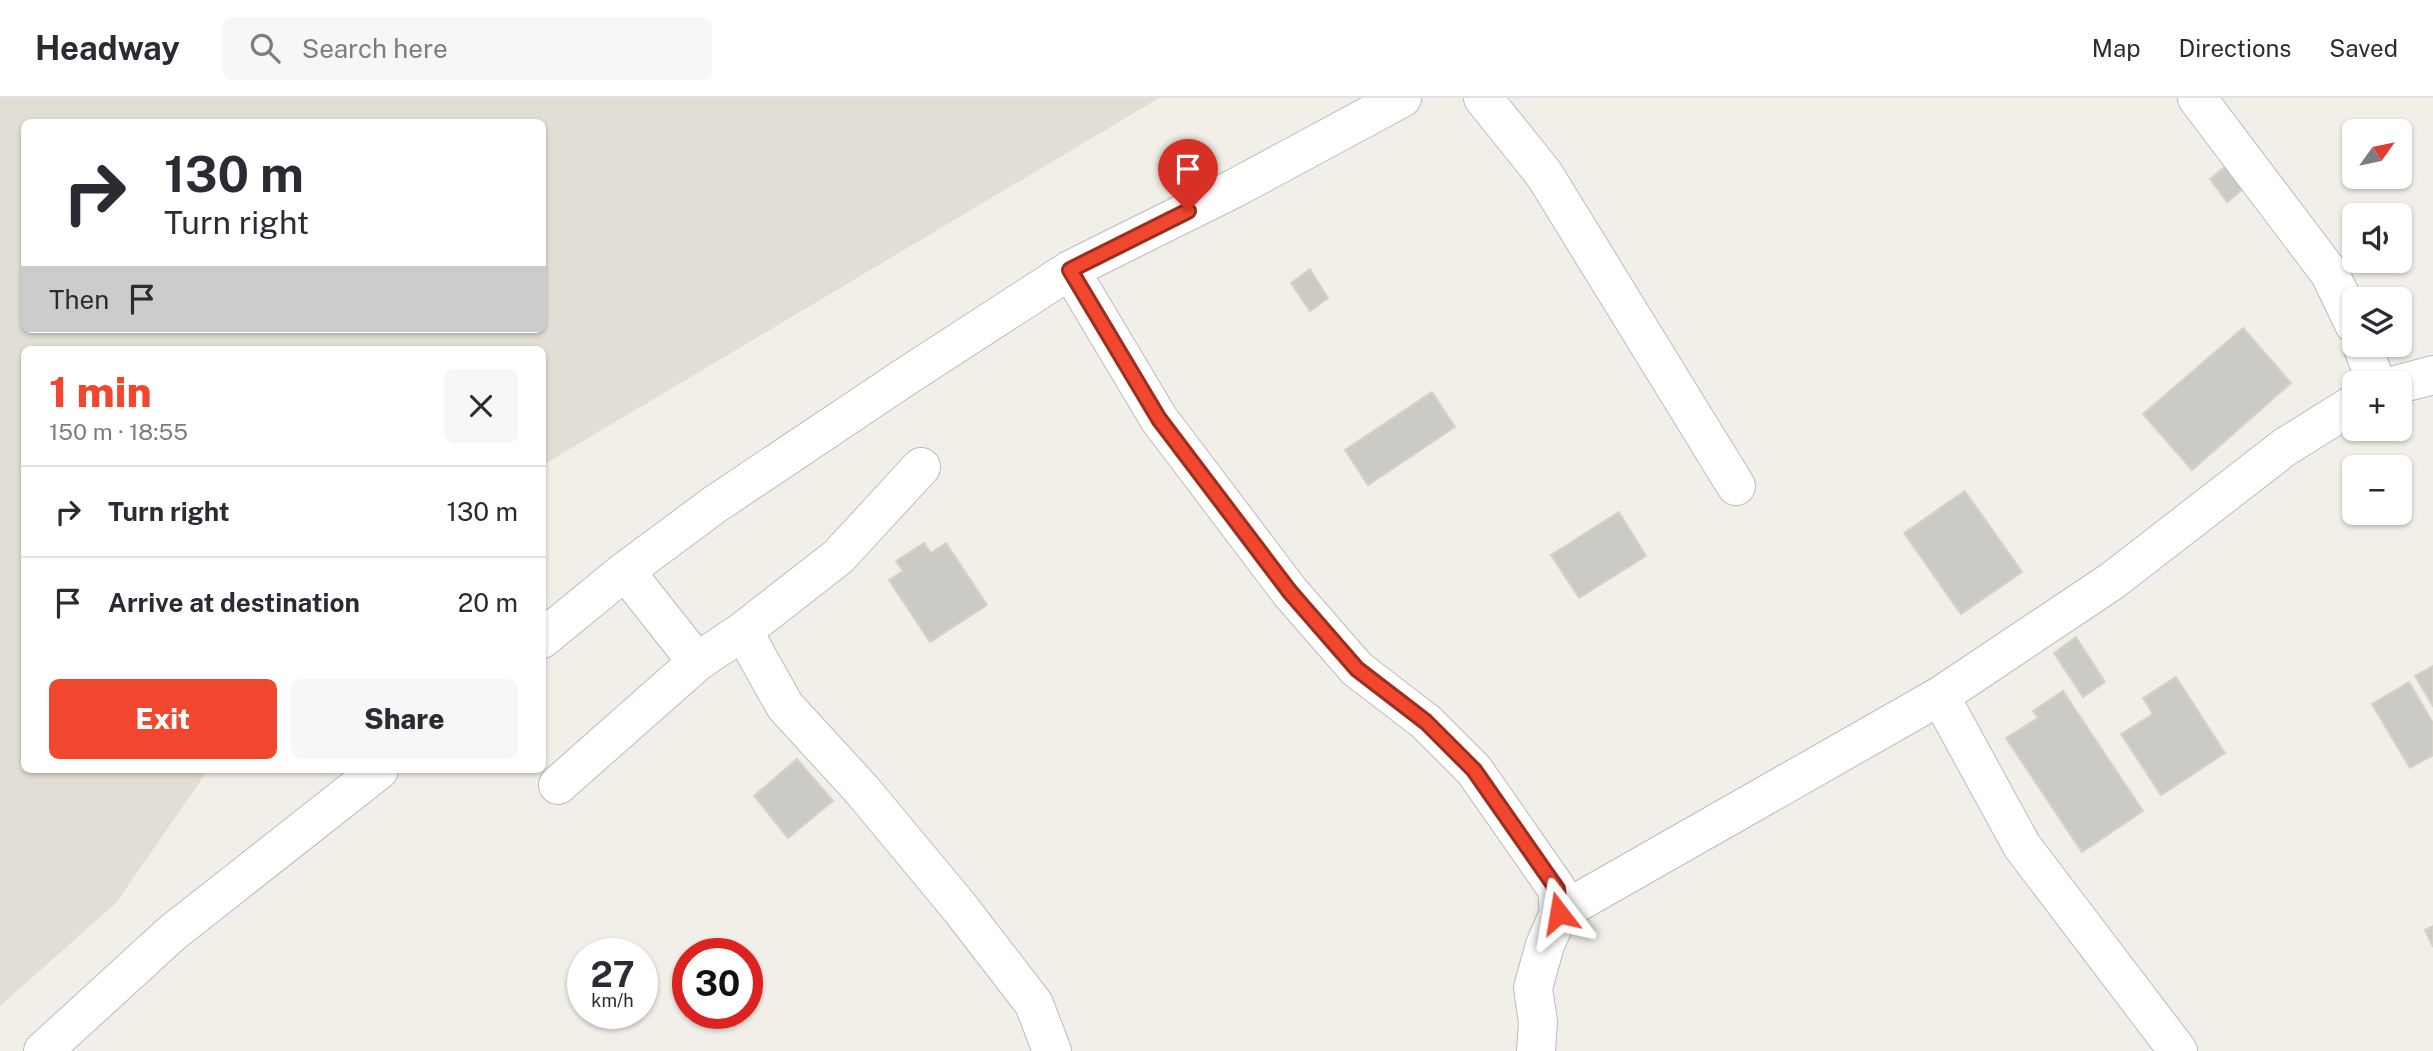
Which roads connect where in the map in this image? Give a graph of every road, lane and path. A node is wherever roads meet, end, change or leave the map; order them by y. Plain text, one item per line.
1 (1402, 98) edge
2 (1483, 98) edge
3 (2197, 98) edge
4 (1070, 270) junction
5 (2342, 299) edge
6 (2433, 375) edge
7 (2412, 381) edge
8 (2342, 412) edge
9 (921, 467) dead end
10 (1736, 486) dead end
11 (625, 571) junction
12 (743, 631) junction
13 (546, 636) edge
14 (697, 662) junction
15 (1940, 696) junction
16 (375, 773) edge
17 (558, 785) dead end
18 (1559, 913) junction
19 (43, 1051) edge
20 (1052, 1051) edge
21 (1536, 1051) edge
22 (2178, 1051) edge

1 - 4 street
2 - 10 street
3 - 5 street
4 - 11 street
4 - 18 street
6 - 7 street
8 - 15 street
9 - 12 street
11 - 13 street
11 - 14 street
12 - 14 street
12 - 20 street
14 - 17 street
15 - 18 street
15 - 22 street
16 - 19 street
18 - 21 street

